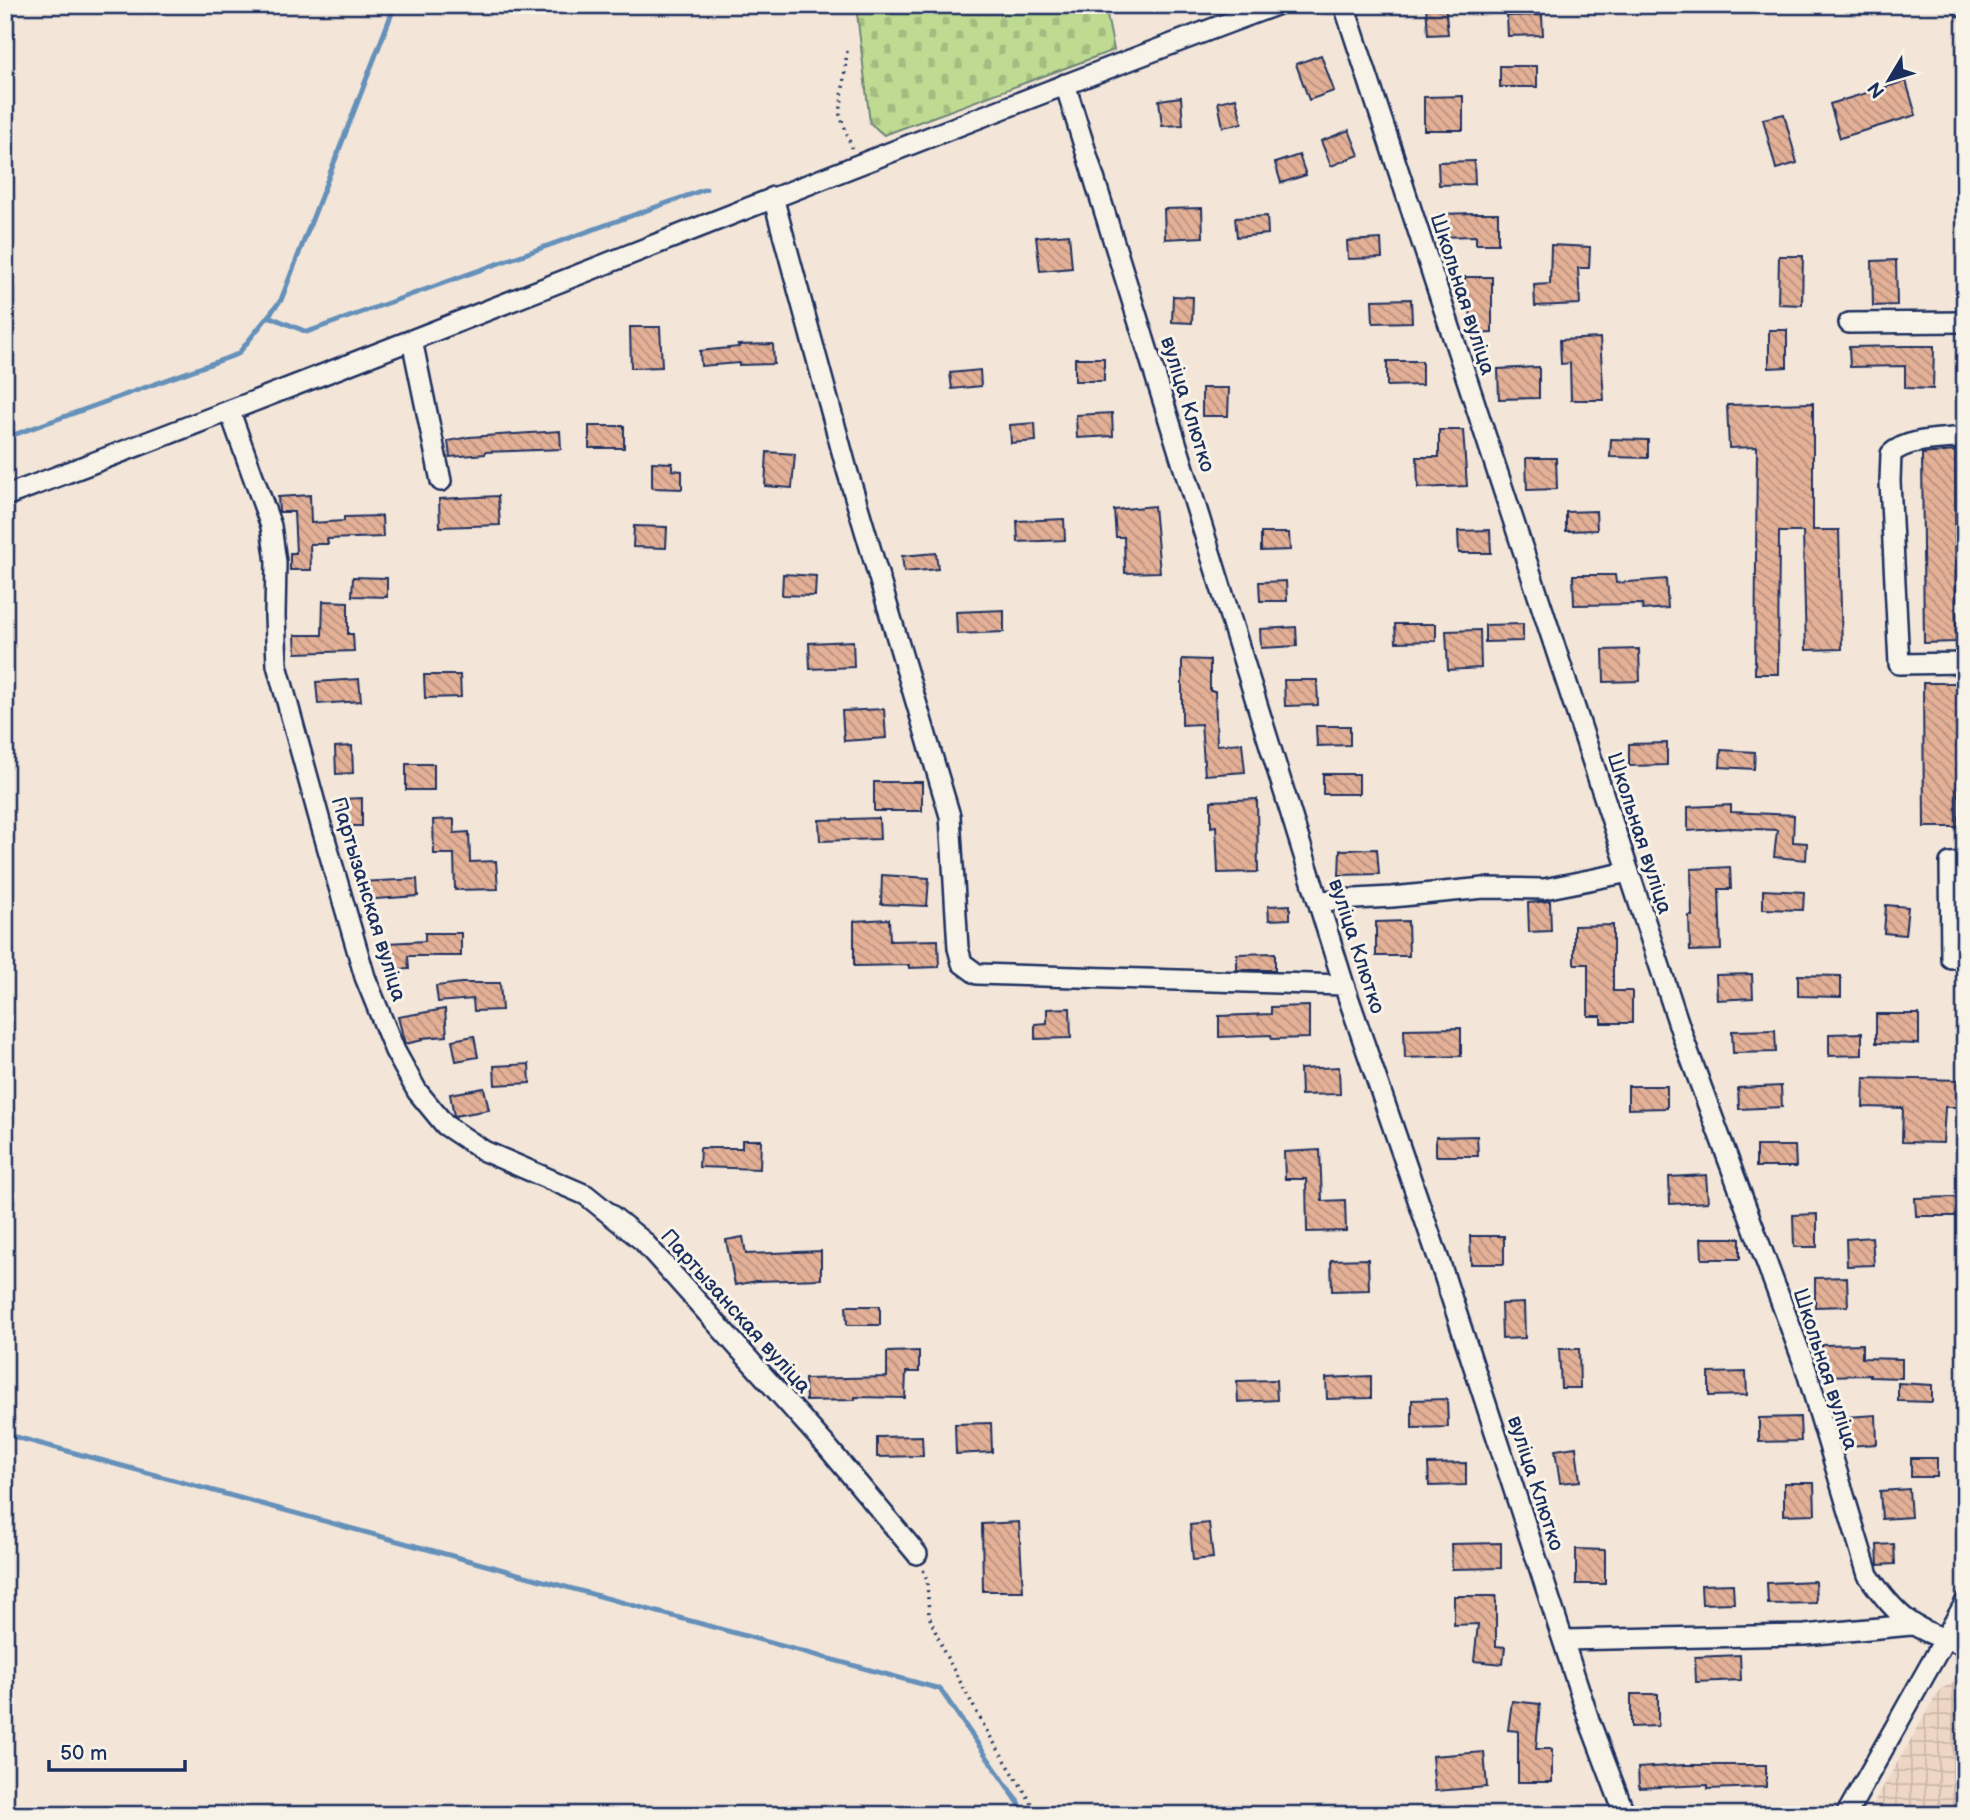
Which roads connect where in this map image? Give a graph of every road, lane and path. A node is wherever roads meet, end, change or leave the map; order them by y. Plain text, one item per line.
1 (1276, 5) edge
2 (1344, 5) edge
3 (846, 51) dead end
4 (1065, 84) junction
5 (859, 164) junction
6 (774, 197) junction
7 (1965, 322) edge
8 (1849, 323) dead end
9 (412, 340) junction
10 (230, 412) junction
11 (1965, 438) edge
12 (441, 481) dead end
13 (5, 496) edge
14 (1965, 663) edge
15 (1965, 862) edge
16 (1629, 872) junction
17 (1318, 901) junction
18 (1951, 958) dead end
19 (1344, 985) junction
20 (917, 1554) joint
21 (1965, 1604) edge
22 (1911, 1625) junction
23 (1563, 1640) junction
24 (1944, 1640) junction
25 (1965, 1644) edge
26 (1039, 1815) edge
27 (1625, 1815) edge
28 (1846, 1815) edge

1 - 4 street
2 - 16 street, Школьная вуліца
3 - 5 path
4 - 5 street
4 - 17 street, вуліца Клютко
5 - 6 street
6 - 9 street
6 - 19 street
7 - 8 street
9 - 10 street
9 - 12 street
10 - 13 street
10 - 20 street, Партызанская вуліца
11 - 14 street
15 - 18 street
16 - 17 street
16 - 22 street, Школьная вуліца
17 - 19 street, вуліца Клютко
19 - 23 street, вуліца Клютко
20 - 26 path
21 - 24 street
22 - 23 street
22 - 24 street, Школьная вуліца
23 - 27 street, вуліца Клютко
24 - 25 street, Школьная вуліца
24 - 28 street

